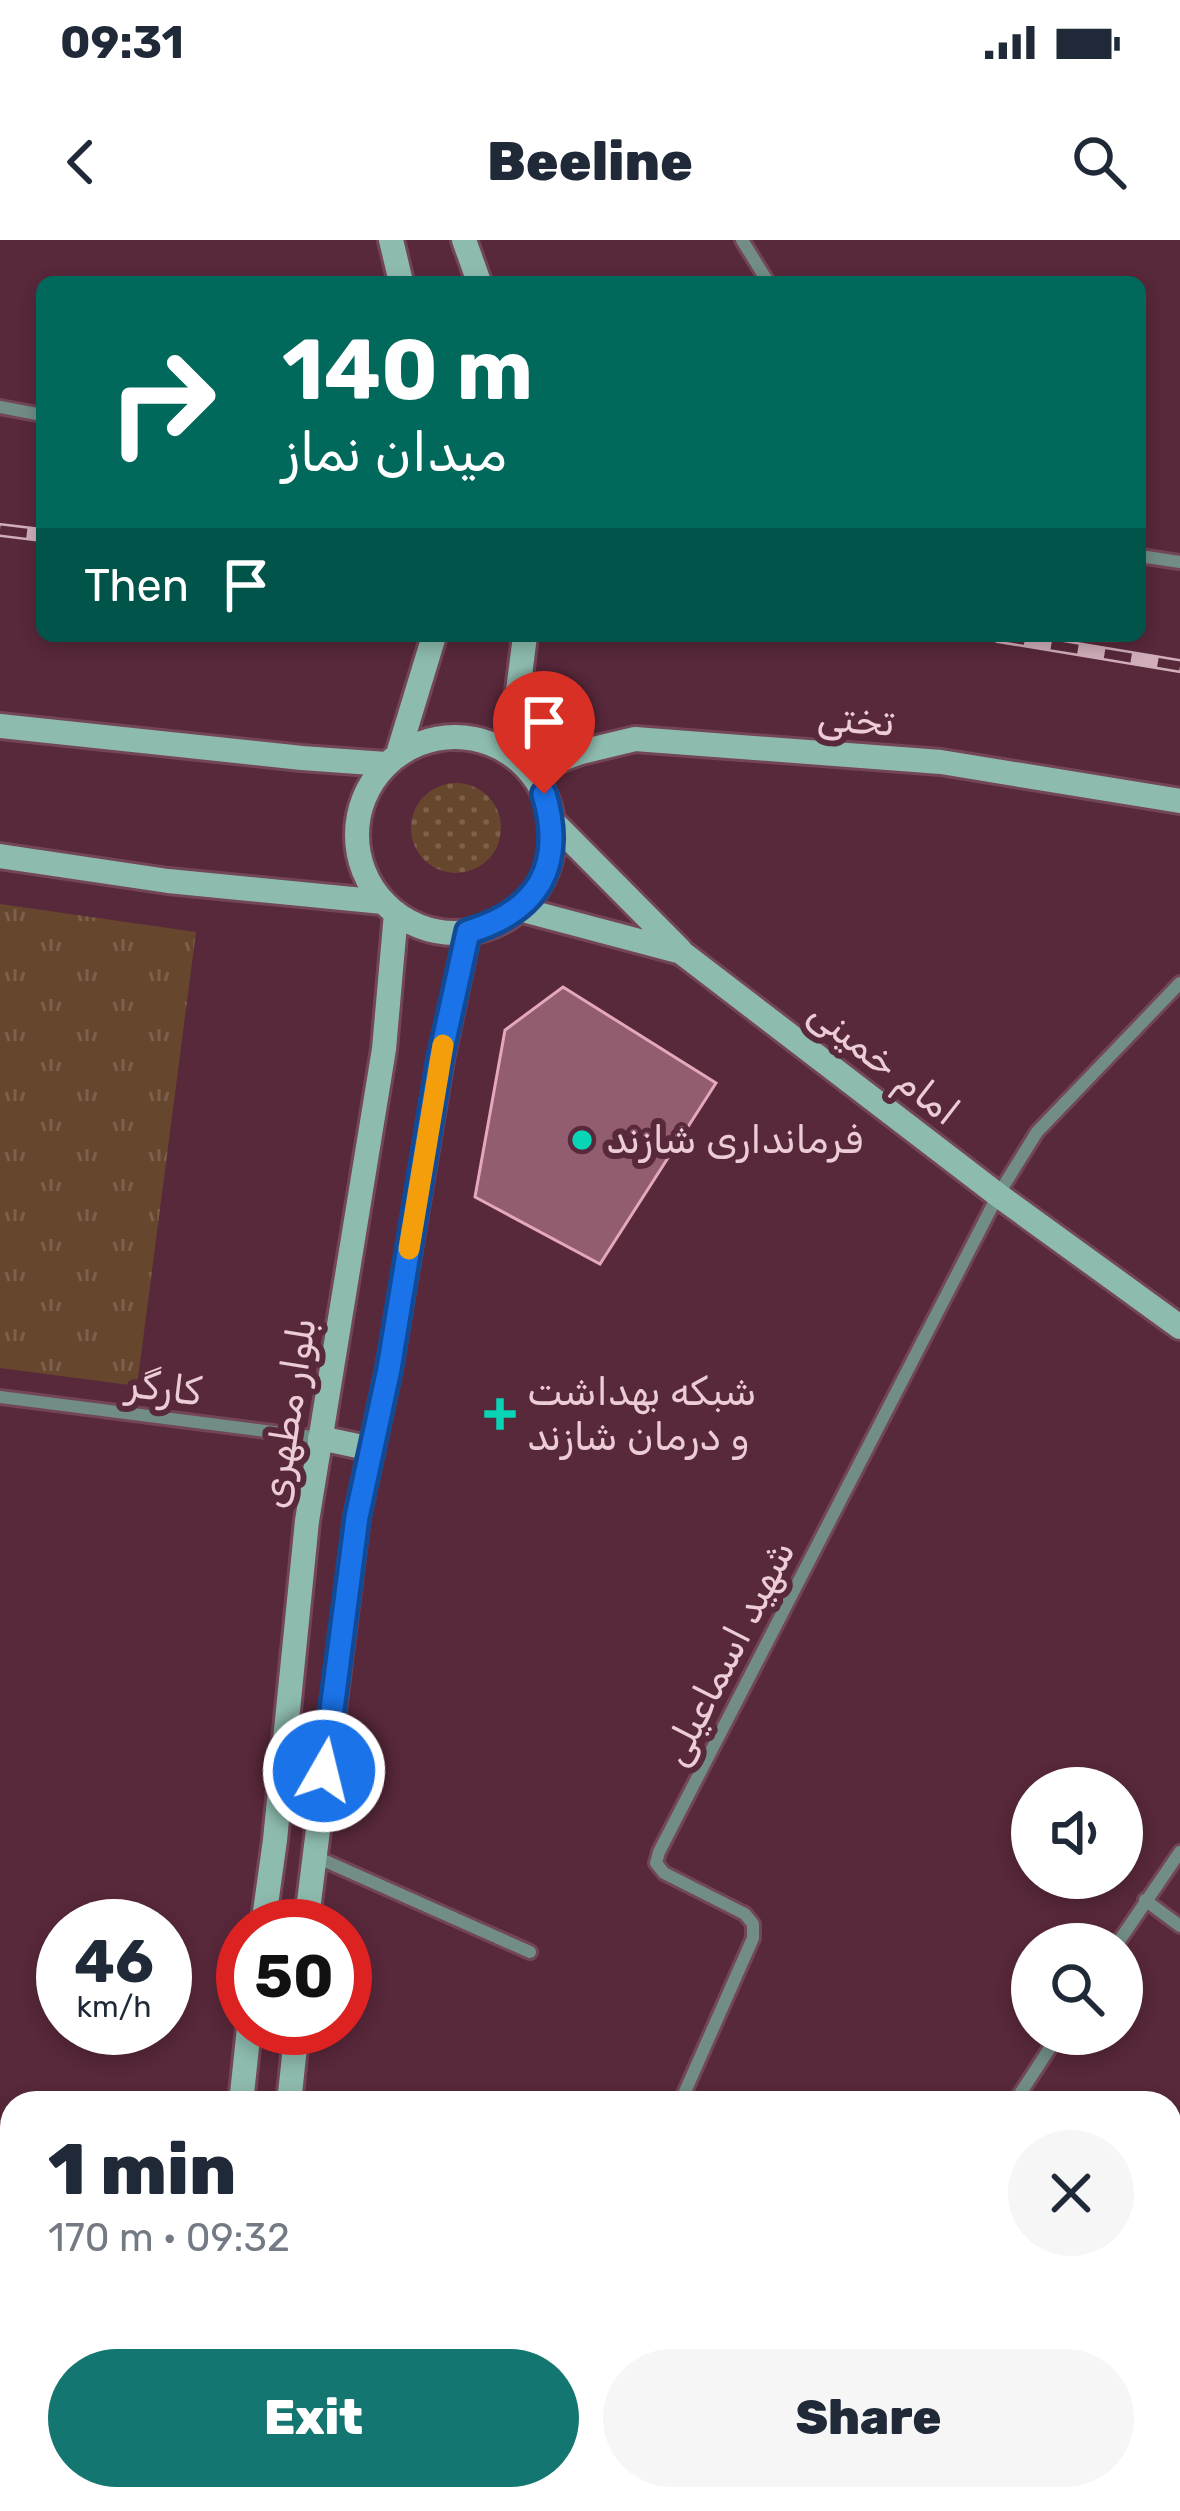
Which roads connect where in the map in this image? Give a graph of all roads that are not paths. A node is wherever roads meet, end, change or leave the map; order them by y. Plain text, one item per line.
1 (391, 240) edge
2 (464, 240) edge
3 (742, 240) edge
4 (399, 276) edge
5 (476, 276) edge
6 (764, 276) edge
7 (0, 406) edge
8 (36, 415) edge
9 (1146, 557) edge
10 (1180, 562) edge
11 (432, 642) edge
12 (524, 642) edge
13 (0, 726) edge
14 (510, 754) junction
15 (392, 759) junction
16 (530, 771) junction
17 (1180, 802) edge
18 (551, 820) junction
19 (0, 856) edge
20 (390, 907) junction
21 (519, 909) junction
22 (468, 932) junction
23 (681, 952) junction
24 (1180, 983) edge
25 (998, 1195) junction
26 (1180, 1327) edge
27 (0, 1397) edge
28 (320, 1438) junction
29 (372, 1449) junction
30 (1180, 1852) edge
31 (313, 1855) junction
32 (267, 1899) edge
33 (309, 1899) edge
34 (1145, 1900) junction
35 (1130, 1923) edge
36 (1180, 1926) edge
37 (530, 1952) dead end
38 (246, 2055) edge
39 (294, 2055) edge
40 (1045, 2055) edge
41 (242, 2091) edge
42 (291, 2091) edge
43 (685, 2091) edge
44 (1022, 2091) edge

1 - 4 main road
2 - 5 main road
3 - 6 street
7 - 8 street
9 - 10 street
11 - 15 main road
12 - 14 main road
13 - 15 main road
14 - 15 main road
14 - 16 main road
15 - 20 main road
16 - 17 main road, تختی
16 - 18 main road
18 - 21 main road
18 - 23 main road
19 - 20 main road
20 - 22 main road
20 - 28 main road, بلوار مطهری
21 - 22 main road
21 - 23 main road, امام خمینی
22 - 29 main road
23 - 25 main road, امام خمینی
24 - 25 street
25 - 26 main road, امام خمینی
25 - 43 street, شهید اسماعیلی
27 - 28 street, کارگر
28 - 29 main road
28 - 32 main road, بلوار مطهری
29 - 31 main road
30 - 34 street
31 - 33 main road
31 - 37 street
34 - 35 street
34 - 36 street
38 - 41 main road
39 - 42 main road
40 - 44 street

